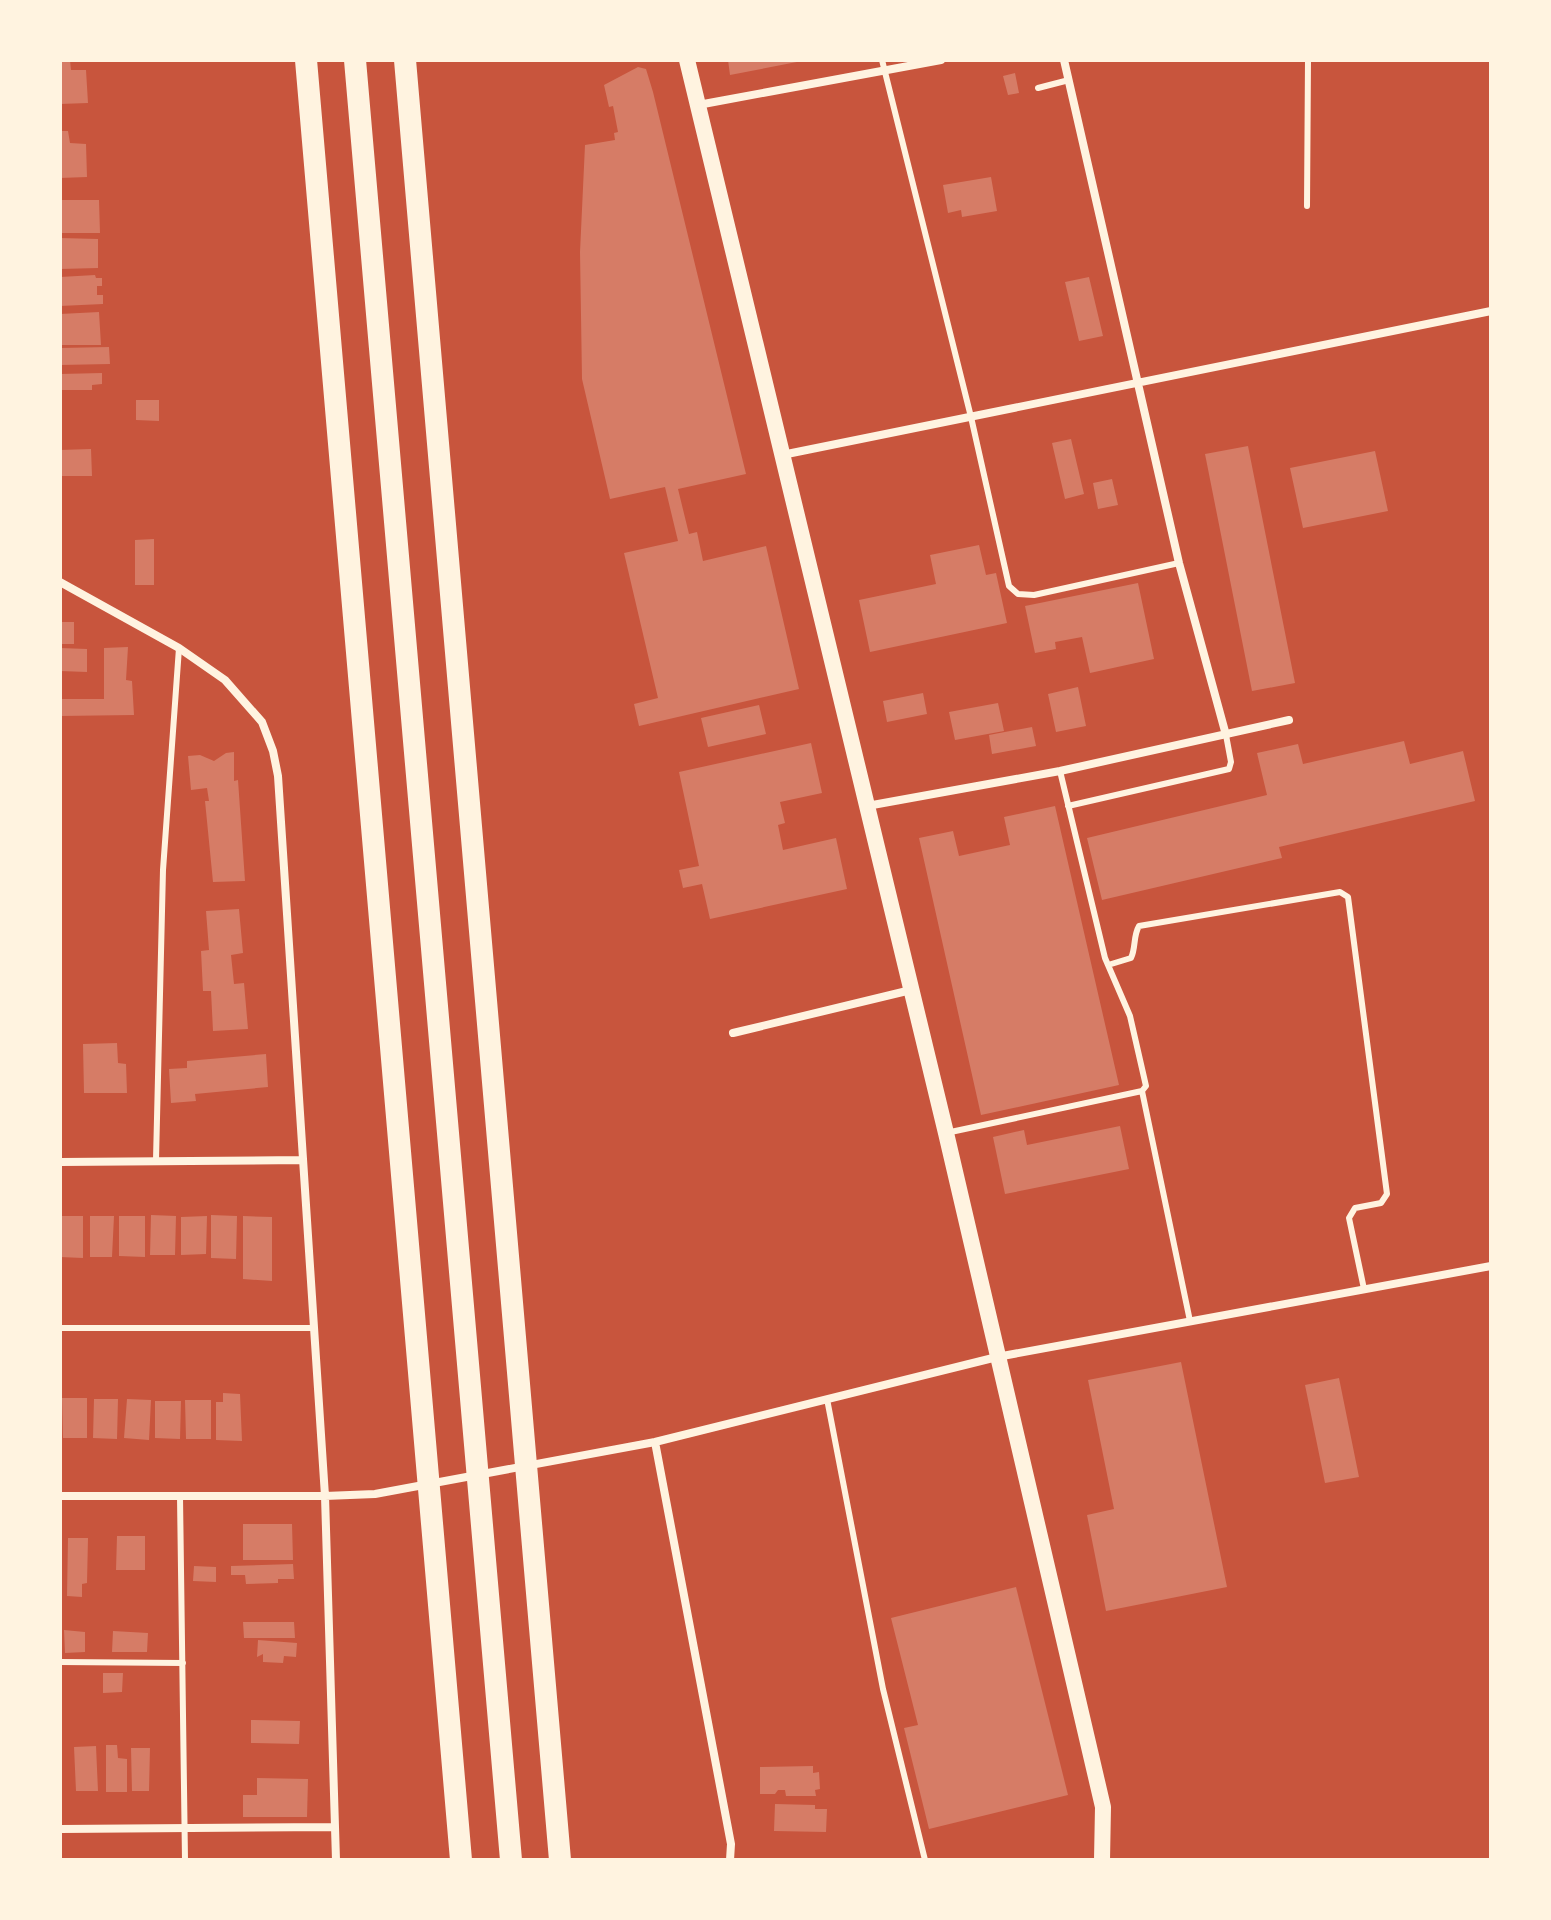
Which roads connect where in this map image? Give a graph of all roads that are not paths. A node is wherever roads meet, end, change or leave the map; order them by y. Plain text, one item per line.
1 (306, 60) edge
2 (355, 60) edge
3 (405, 60) edge
4 (687, 60) edge
5 (882, 60) edge
6 (941, 60) edge
7 (1064, 60) edge
8 (1308, 60) edge
9 (885, 71) junction
10 (1069, 80) junction
11 (1038, 88) dead end
12 (697, 105) junction
13 (1307, 206) dead end
14 (1491, 311) edge
15 (1136, 383) junction
16 (971, 417) junction
17 (782, 455) junction
18 (1179, 563) junction
19 (60, 582) edge
20 (179, 648) junction
21 (1289, 720) dead end
22 (1226, 735) junction
23 (1060, 771) junction
24 (867, 806) junction
25 (1068, 806) junction
26 (1108, 965) junction
27 (911, 990) junction
28 (733, 1033) dead end
29 (1142, 1091) junction
30 (946, 1133) junction
31 (156, 1160) junction
32 (302, 1160) junction
33 (60, 1162) edge
34 (1491, 1266) edge
35 (1364, 1289) junction
36 (1190, 1321) junction
37 (60, 1328) edge
38 (314, 1328) junction
39 (997, 1357) junction
40 (827, 1399) junction
41 (655, 1442) junction
42 (60, 1496) edge
43 (325, 1496) junction
44 (180, 1497) junction
45 (60, 1662) edge
46 (183, 1663) junction
47 (334, 1827) junction
48 (185, 1828) junction
49 (60, 1829) edge
50 (185, 1860) edge
51 (336, 1860) edge
52 (458, 1860) edge
53 (511, 1860) edge
54 (560, 1860) edge
55 (730, 1860) edge
56 (925, 1860) edge
57 (1102, 1860) edge

1 - 52 highway
2 - 53 highway
3 - 54 highway
4 - 12 main road
5 - 9 lane
6 - 9 street
7 - 10 street
8 - 13 lane
9 - 12 street
9 - 16 lane
10 - 11 lane
10 - 15 street
12 - 17 main road
14 - 15 street
15 - 16 street
15 - 18 street
16 - 17 street
16 - 18 lane
17 - 24 main road
18 - 22 street
19 - 20 street
20 - 31 lane
20 - 32 street
21 - 22 street
22 - 23 street
22 - 25 lane
23 - 24 street
23 - 25 lane
24 - 27 main road
25 - 26 lane
26 - 29 lane
26 - 35 lane
27 - 28 street
27 - 30 main road
29 - 30 lane
29 - 36 lane
30 - 39 main road
31 - 32 street
31 - 33 street
32 - 38 street
34 - 35 street
35 - 36 street
36 - 39 street
37 - 38 lane
38 - 43 street
39 - 40 street
39 - 57 main road
40 - 41 street
40 - 56 lane
41 - 43 street
41 - 55 street
42 - 44 street
43 - 44 street
43 - 47 street
44 - 46 lane
45 - 46 lane
46 - 48 lane
47 - 48 street
47 - 51 street
48 - 49 street
48 - 50 lane

